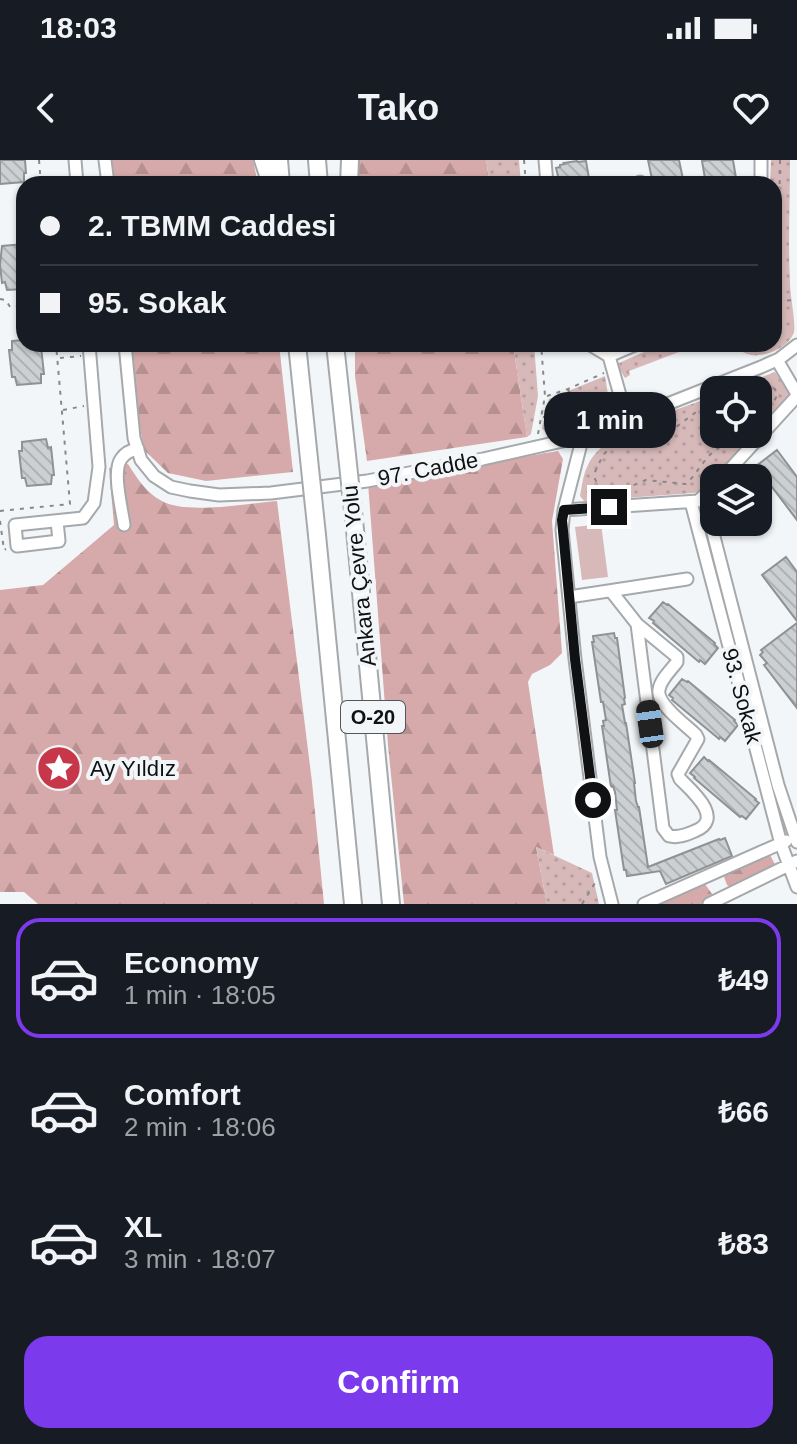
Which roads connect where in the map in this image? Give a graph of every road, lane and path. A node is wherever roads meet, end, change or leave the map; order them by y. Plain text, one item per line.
1 (0, 299) edge
2 (16, 307) edge
3 (797, 345) edge
4 (57, 352) edge
5 (83, 352) edge
6 (90, 352) edge
7 (126, 352) edge
8 (298, 352) edge
9 (338, 352) edge
10 (542, 352) edge
11 (602, 352) edge
12 (618, 352) edge
13 (609, 356) junction
14 (797, 356) edge
15 (57, 359) junction
16 (778, 360) junction
17 (613, 369) junction
18 (772, 387) edge
19 (568, 389) junction
20 (619, 394) junction
21 (797, 395) edge
22 (545, 396) junction
23 (577, 402) junction
24 (593, 402) junction
25 (94, 404) junction
26 (772, 404) edge
27 (62, 410) junction
28 (700, 410) edge
29 (555, 415) junction
30 (541, 417) junction
31 (627, 420) junction
32 (583, 436) junction
33 (535, 447) junction
34 (719, 448) edge
35 (138, 449) junction
36 (735, 464) edge
37 (700, 500) edge
38 (691, 502) junction
39 (564, 510) junction
40 (0, 511) edge
41 (0, 521) edge
42 (57, 521) junction
43 (124, 525) dead end
44 (714, 536) edge
45 (17, 546) junction
46 (687, 579) dead end
47 (611, 591) junction
48 (569, 597) junction
49 (637, 624) junction
50 (746, 662) junction
51 (733, 666) junction
52 (796, 838) edge
53 (781, 844) junction
54 (793, 864) edge
55 (605, 875) junction
56 (797, 887) edge
57 (353, 904) edge
58 (391, 904) edge
59 (582, 904) edge
60 (612, 904) edge
61 (644, 904) edge
62 (709, 904) edge

1 - 2 path
3 - 16 street, 97. Cadde
4 - 15 path
5 - 15 path
6 - 25 street
7 - 35 street, 97. Cadde
8 - 57 highway, Ankara Çevre Yolu / O-20, bridge
9 - 58 highway, Ankara Çevre Yolu / O-20, bridge
10 - 22 path
11 - 13 street
12 - 13 street
13 - 17 street
14 - 16 street, 97. Cadde
15 - 27 path
16 - 21 street
16 - 31 street, 97. Cadde
17 - 19 path
17 - 20 street
18 - 26 path
19 - 22 path
19 - 23 path
20 - 24 path
20 - 31 street
21 - 36 street
22 - 30 path
23 - 24 path
23 - 29 path
24 - 29 path
25 - 27 path
25 - 42 street
27 - 40 path
28 - 34 path
29 - 30 path
30 - 33 path
31 - 32 street, 97. Cadde
32 - 33 street, 97. Cadde
32 - 39 street
33 - 35 street, 97. Cadde
35 - 43 street
37 - 38 street
38 - 39 street
38 - 51 street, 93. Sokak
39 - 48 street
41 - 45 path
42 - 45 street
42 - 45 street
44 - 50 street, 93. Sokak
46 - 47 street
47 - 48 street
47 - 49 street
48 - 55 street
49 - 49 street
50 - 51 street
50 - 52 street, 93. Sokak
51 - 53 street, 93. Sokak
52 - 53 street
53 - 54 street, 93. Sokak
53 - 61 street
54 - 56 street, 93. Sokak
54 - 62 street
55 - 59 path
55 - 60 street

